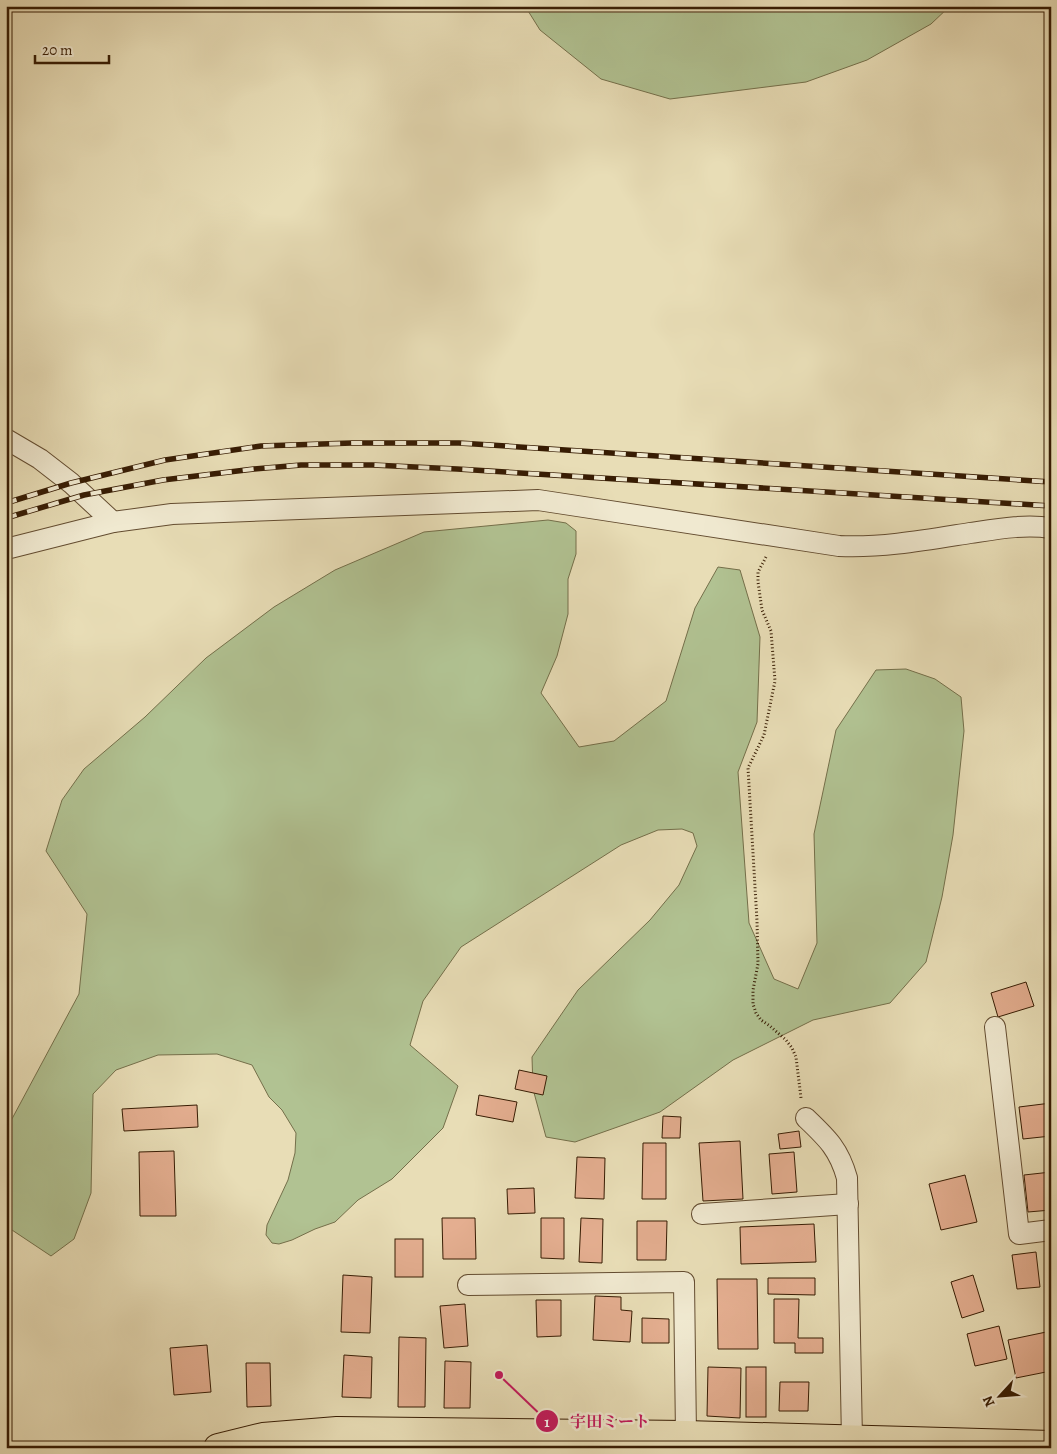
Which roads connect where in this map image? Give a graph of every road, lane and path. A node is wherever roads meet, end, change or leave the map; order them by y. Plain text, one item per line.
1 (6, 439) edge
2 (112, 522) junction
3 (1051, 528) edge
4 (777, 537) junction
5 (6, 549) edge
6 (996, 1026) dead end
7 (806, 1118) joint
8 (848, 1204) junction
9 (702, 1214) dead end
10 (1051, 1230) edge
11 (468, 1285) dead end
12 (686, 1435) junction
13 (352, 1440) edge
14 (501, 1440) edge
15 (852, 1440) junction
16 (1038, 1446) edge
17 (218, 1448) edge

1 - 2 street
2 - 4 street
2 - 5 street
3 - 4 street
4 - 7 path
6 - 10 street
7 - 8 street
8 - 9 street
8 - 15 street
11 - 12 street
12 - 14 highway
12 - 15 highway
13 - 14 highway
13 - 17 highway
15 - 16 highway

